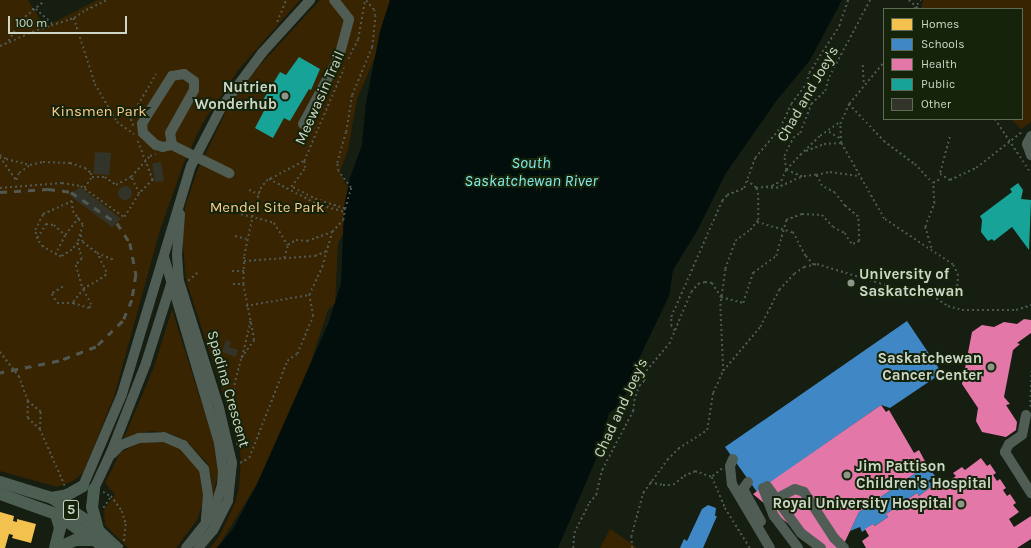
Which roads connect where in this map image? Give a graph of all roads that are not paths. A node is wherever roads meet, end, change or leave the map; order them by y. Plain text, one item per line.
1 (310, 0) edge
2 (334, 0) edge
3 (303, 124) dead end
4 (1028, 133) edge
5 (172, 145) junction
6 (1031, 155) edge
7 (196, 157) junction
8 (229, 173) dead end
9 (183, 188) junction
10 (164, 255) junction
11 (177, 255) junction
12 (171, 285) junction
13 (1029, 413) edge
14 (110, 455) junction
15 (733, 459) dead end
16 (0, 482) edge
17 (748, 482) dead end
18 (92, 488) junction
19 (1031, 493) edge
20 (0, 494) edge
21 (52, 498) junction
22 (776, 499) junction
23 (765, 504) dead end
24 (56, 514) junction
25 (206, 526) junction
26 (104, 538) edge
27 (120, 545) edge
28 (54, 548) edge
29 (58, 548) edge
30 (186, 548) edge
31 (198, 548) edge
32 (770, 548) edge
33 (778, 548) edge
34 (789, 548) edge
35 (798, 548) edge
36 (822, 548) edge
37 (844, 548) edge

1 - 7 street, Spadina Crescent
2 - 3 street
4 - 6 street
5 - 5 street
5 - 7 street
7 - 8 street
7 - 9 street, Spadina Crescent
9 - 10 street, Spadina Crescent
9 - 11 street, Spadina Crescent
10 - 12 street, Spadina Crescent
10 - 18 street, Spadina Crescent
11 - 12 street, Spadina Crescent
11 - 31 street, Spadina Crescent
12 - 14 street, Spadina Crescent
12 - 25 street, Spadina Crescent
13 - 19 street
14 - 18 street, Spadina Crescent
14 - 25 street
15 - 32 street
16 - 21 main road, 5
17 - 33 street
18 - 21 main road
18 - 26 main road
20 - 24 main road, 5
21 - 26 main road, 5
22 - 35 street
22 - 36 street
22 - 37 street
23 - 34 street
24 - 26 main road, 5
24 - 28 main road
25 - 30 street, Spadina Crescent
26 - 27 main road, 5
26 - 29 main road

